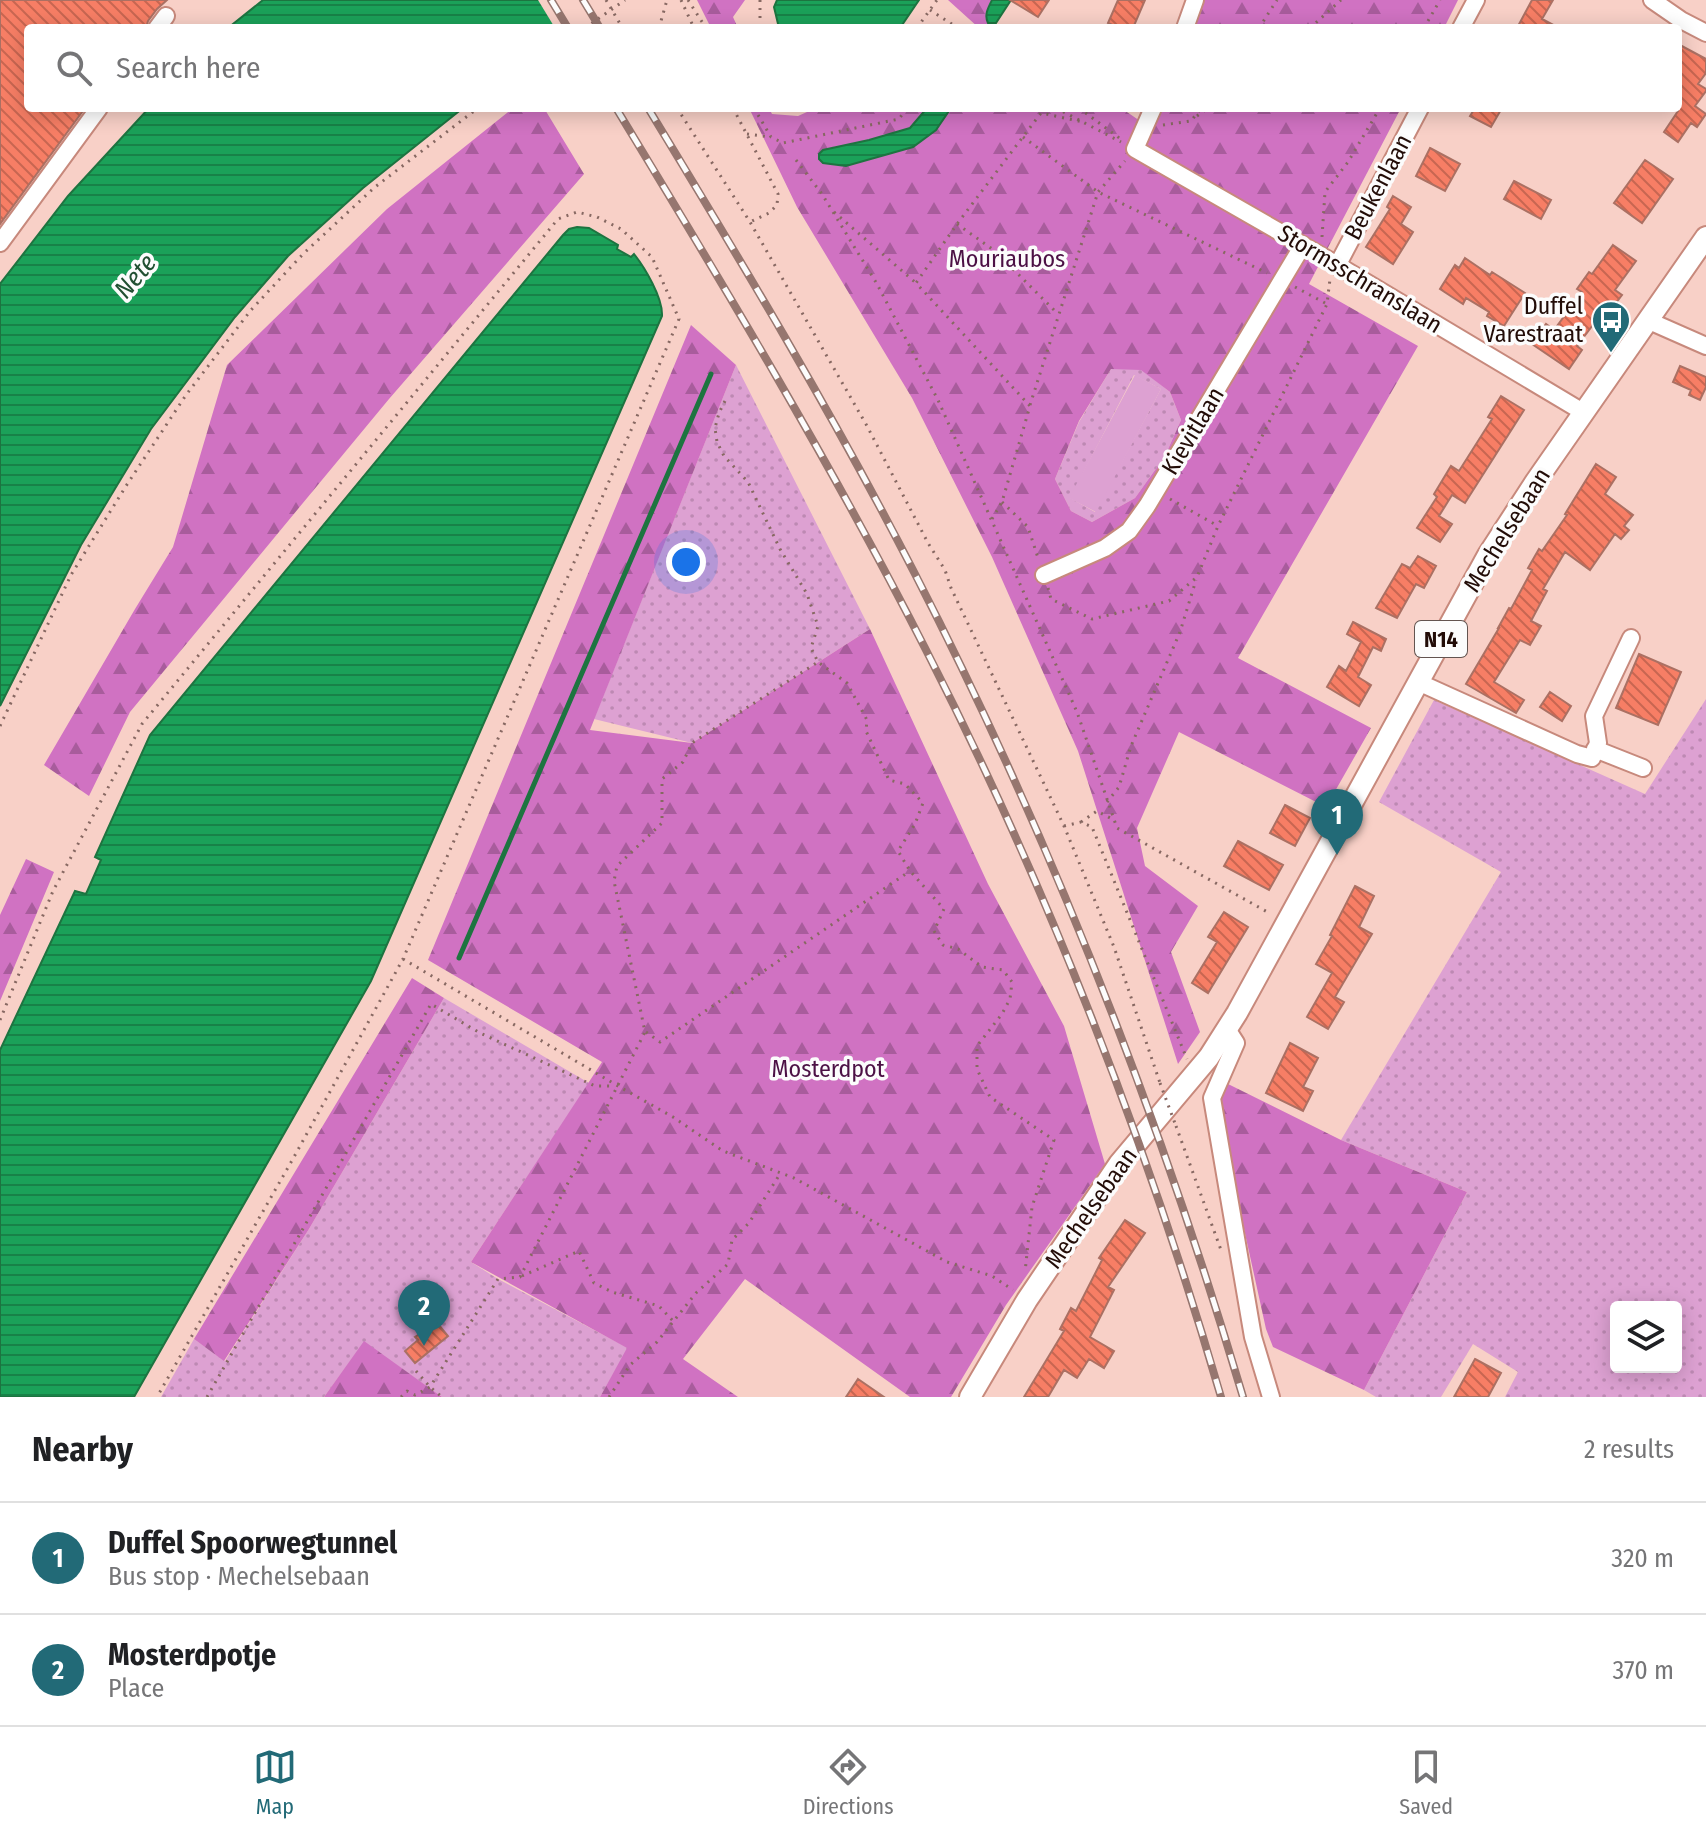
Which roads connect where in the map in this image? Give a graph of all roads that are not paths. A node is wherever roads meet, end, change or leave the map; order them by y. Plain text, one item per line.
1 (1195, 0) edge
2 (1476, 0) edge
3 (1652, 0) edge
4 (1186, 24) edge
5 (1463, 24) edge
6 (1706, 33) edge
7 (96, 112) edge
8 (1152, 112) edge
9 (1418, 112) edge
10 (1706, 237) edge
11 (0, 243) edge
12 (1303, 245) junction
13 (1331, 262) junction
14 (1647, 320) junction
15 (1706, 346) edge
16 (1583, 412) junction
17 (1044, 575) road end
18 (1631, 638) dead end
19 (1418, 682) junction
20 (1595, 749) junction
21 (1643, 768) dead end
22 (1227, 1029) junction
23 (970, 1397) edge
24 (1271, 1397) edge

1 - 4 street
2 - 5 street
3 - 6 street
7 - 11 street
8 - 12 street, Stormsschranslaan
9 - 13 street, Beukenlaan
10 - 14 main road, N14
12 - 13 street, Stormsschranslaan
12 - 17 street, Kievitlaan
13 - 16 street, Stormsschranslaan
14 - 15 street
14 - 16 main road, N14
16 - 19 main road, Mechelsebaan / N14
18 - 20 street
19 - 20 street
19 - 22 main road, Mechelsebaan / N14
20 - 21 street
22 - 23 main road, Mechelsebaan / N14
22 - 24 street

